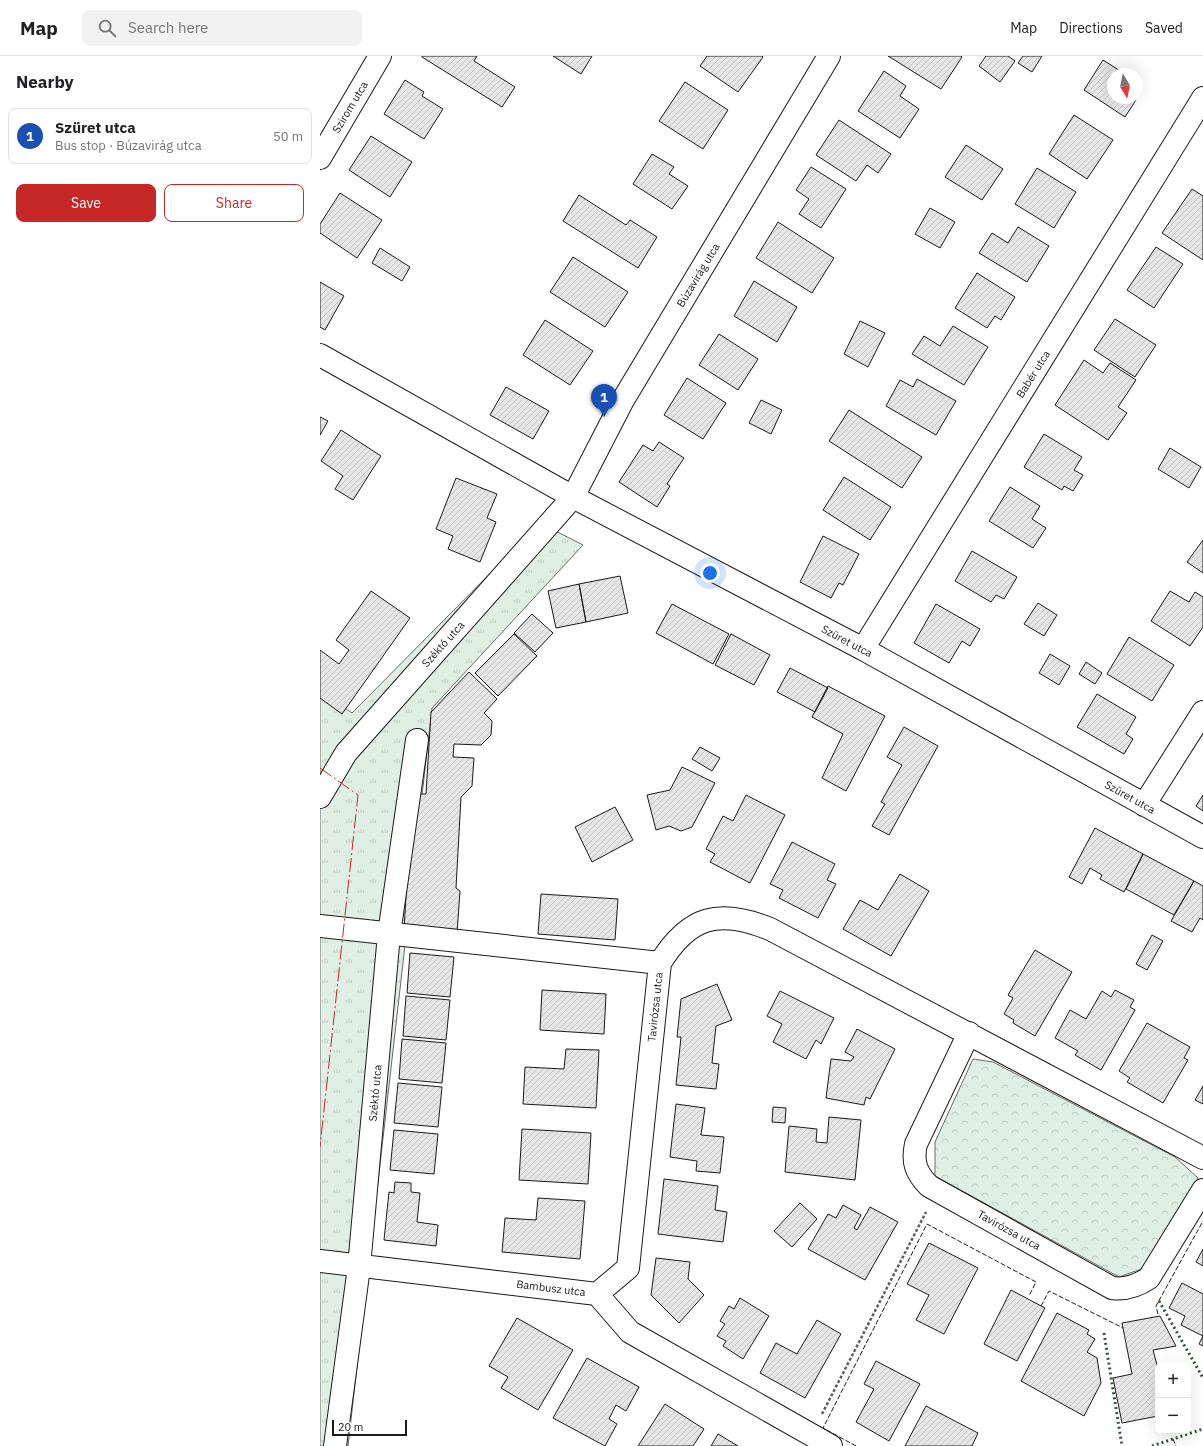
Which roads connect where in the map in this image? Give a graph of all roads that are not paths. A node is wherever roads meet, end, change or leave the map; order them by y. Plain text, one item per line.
1 (380, 56) edge
2 (829, 56) edge
3 (1203, 98) edge
4 (320, 158) edge
5 (320, 355) edge
6 (573, 497) junction
7 (863, 649) junction
8 (1203, 712) edge
9 (417, 740) dead end
10 (320, 797) edge
11 (1144, 805) junction
12 (1203, 837) edge
13 (320, 926) edge
14 (389, 934) junction
15 (660, 963) junction
16 (969, 1033) junction
17 (1203, 1158) edge
18 (1203, 1190) edge
19 (320, 1261) edge
20 (359, 1267) junction
21 (597, 1294) junction
22 (335, 1446) edge
23 (831, 1446) edge

1 - 4 street, Szirom utca
2 - 6 street, Búzavirág utca
3 - 7 street, Babér utca
5 - 6 street, Szüret utca
6 - 7 street, Szüret utca
6 - 10 street, Széktó utca
7 - 11 street, Szüret utca
8 - 11 street
9 - 14 street, Széktó utca
11 - 12 street, Szüret utca
13 - 14 street
14 - 15 street
14 - 20 street, Széktó utca
15 - 16 street, Tavirózsa utca
15 - 21 street, Tavirózsa utca
16 - 17 street, Tavirózsa utca
16 - 18 street, Tavirózsa utca
19 - 20 street, Bambusz utca
20 - 21 street, Bambusz utca
20 - 22 street, Széktó utca
21 - 23 street, Bambusz utca

